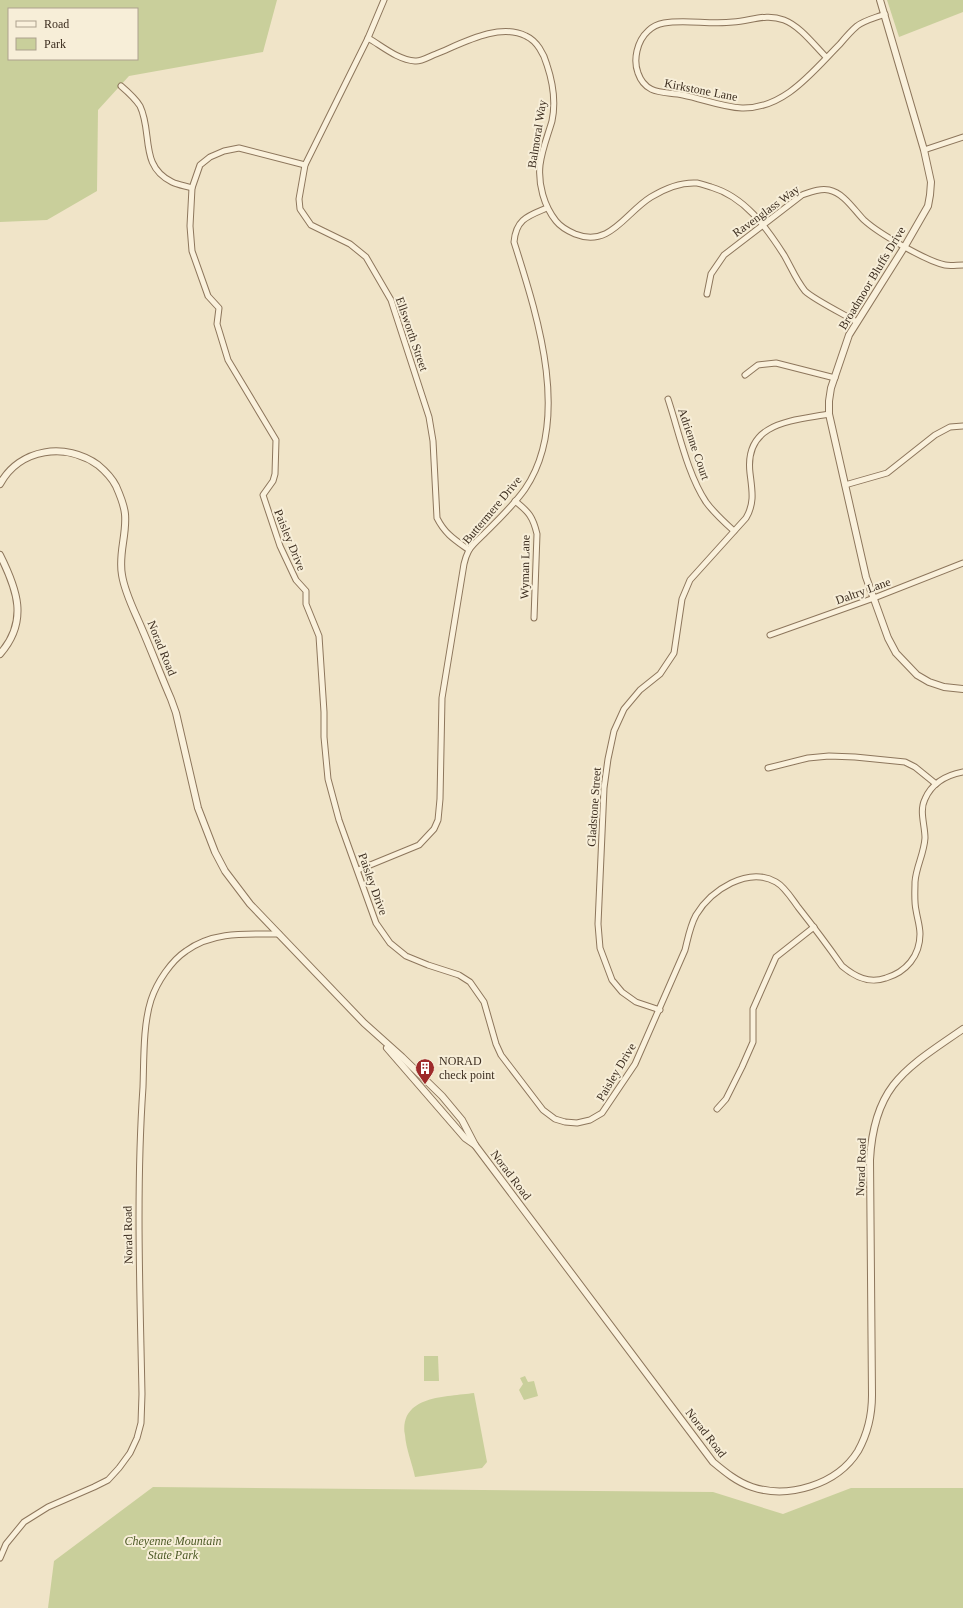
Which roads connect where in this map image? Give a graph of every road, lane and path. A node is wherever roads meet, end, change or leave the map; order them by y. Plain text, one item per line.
1 (384, 0) edge
2 (880, 0) edge
3 (884, 14) junction
4 (368, 38) junction
5 (826, 57) junction
6 (121, 86) dead end
7 (963, 138) edge
8 (924, 150) junction
9 (305, 165) junction
10 (192, 188) junction
11 (547, 208) junction
12 (763, 225) junction
13 (905, 246) junction
14 (963, 265) edge
15 (707, 294) dead end
16 (857, 322) junction
17 (746, 375) dead end
18 (835, 378) junction
19 (668, 399) dead end
20 (829, 414) junction
21 (963, 426) edge
22 (0, 484) edge
23 (845, 485) junction
24 (515, 501) junction
25 (734, 531) junction
26 (469, 550) junction
27 (0, 555) edge
28 (963, 563) edge
29 (874, 598) junction
30 (534, 618) dead end
31 (770, 635) dead end
32 (0, 654) edge
33 (963, 689) edge
34 (768, 768) dead end
35 (963, 772) edge
36 (936, 784) junction
37 (358, 870) junction
38 (814, 927) junction
39 (279, 934) junction
40 (660, 1010) junction
41 (963, 1028) edge
42 (963, 1032) edge
43 (378, 1036) junction
44 (944, 1042) junction
45 (717, 1109) dead end
46 (475, 1145) junction
47 (0, 1558) edge

1 - 4 street, Ellsworth Street
2 - 3 street, Broadmoor Bluffs Drive
3 - 5 street, Kirkstone Lane
3 - 8 street, Broadmoor Bluffs Drive
4 - 9 street, Ellsworth Street
4 - 11 street, Balmoral Way
5 - 5 street, Kirkstone Lane
6 - 10 street
7 - 8 street
8 - 13 street, Broadmoor Bluffs Drive
9 - 10 street
9 - 26 street, Ellsworth Street
10 - 37 street, Paisley Drive
11 - 12 street, Balmoral Way
11 - 24 street, Buttermere Drive
12 - 13 street, Ravenglass Way
12 - 15 street, Ravenglass Way
12 - 16 street, Balmoral Way
13 - 14 street, Ravenglass Way
13 - 16 street, Broadmoor Bluffs Drive
16 - 18 street, Broadmoor Bluffs Drive
17 - 18 street
18 - 20 street, Broadmoor Bluffs Drive
19 - 25 street, Adrienne Court
20 - 23 street, Broadmoor Bluffs Drive
20 - 25 street, Gladstone Street
21 - 23 street
22 - 39 street, Norad Road
23 - 29 street, Broadmoor Bluffs Drive
24 - 26 street, Buttermere Drive
24 - 30 street, Wyman Lane
25 - 40 street, Gladstone Street
26 - 37 street, Buttermere Drive
27 - 32 street
28 - 29 street, Daltry Lane
29 - 31 street, Daltry Lane
29 - 33 street, Broadmoor Bluffs Drive
34 - 36 street
35 - 36 street, Paisley Drive
36 - 38 street, Paisley Drive
37 - 40 street, Paisley Drive
38 - 40 street, Paisley Drive
38 - 45 street
39 - 43 street, Norad Road
39 - 47 street, Norad Road
41 - 44 street, Norad Road
42 - 44 street, Norad Road
43 - 46 street, Norad Road
43 - 46 street, Norad Road
44 - 46 street, Norad Road

